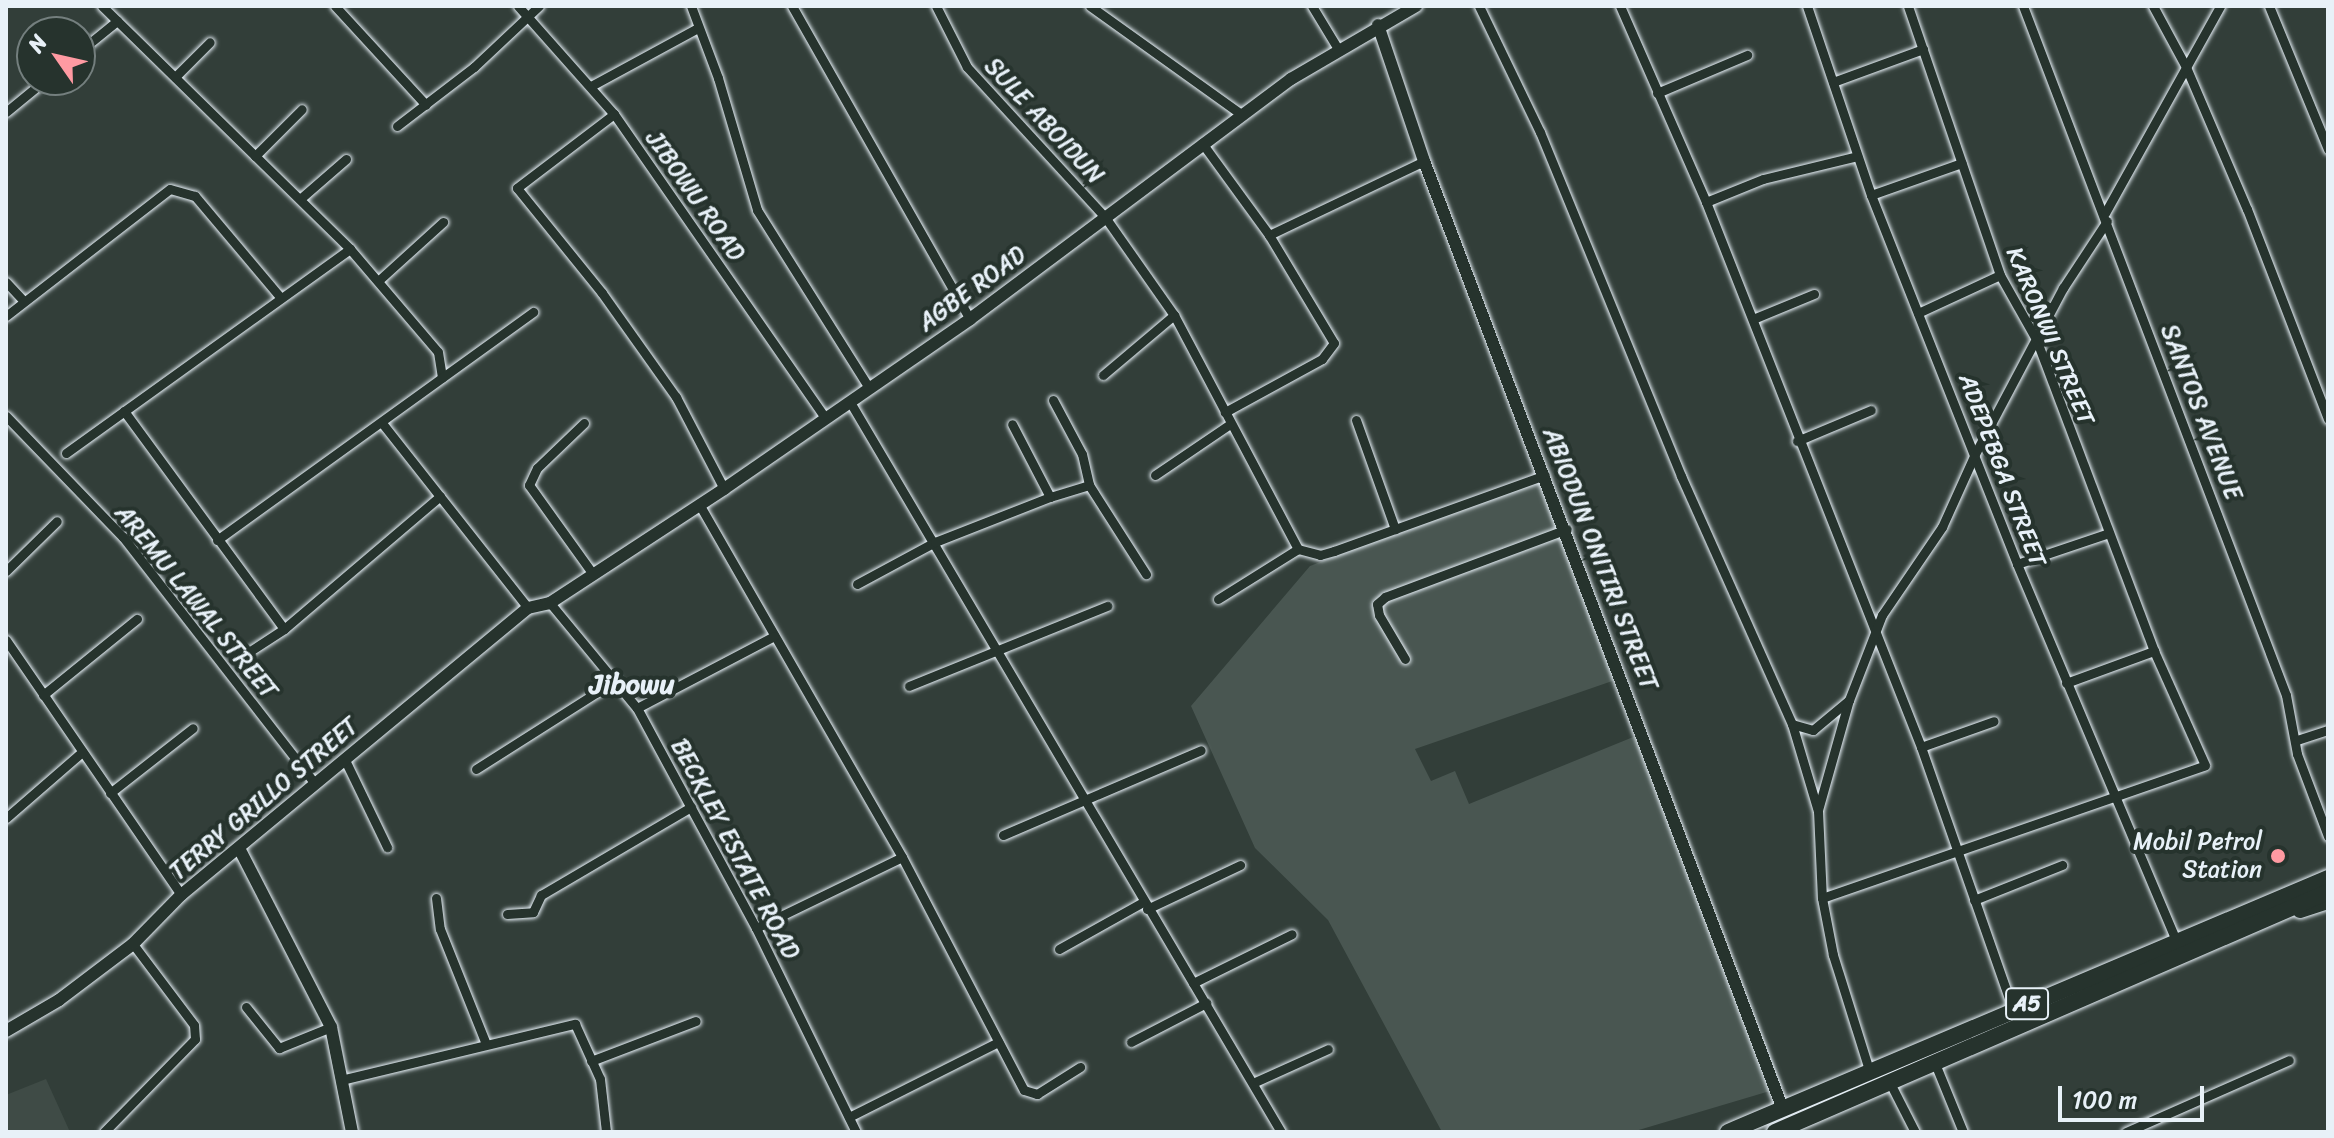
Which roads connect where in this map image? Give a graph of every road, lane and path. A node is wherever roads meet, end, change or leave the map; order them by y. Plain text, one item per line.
1 (102, 6) edge
2 (335, 6) edge
3 (518, 6) edge
4 (539, 6) edge
5 (691, 6) edge
6 (792, 6) edge
7 (936, 6) edge
8 (1090, 6) edge
9 (1312, 6) edge
10 (1416, 6) edge
11 (1479, 6) edge
12 (1620, 6) edge
13 (1807, 6) edge
14 (1908, 6) edge
15 (2023, 6) edge
16 (2153, 6) edge
17 (2220, 6) edge
18 (2269, 6) edge
19 (528, 16) junction
20 (117, 21) junction
21 (1378, 25) junction
22 (698, 28) junction
23 (96, 38) edge
24 (210, 42) dead end
25 (1338, 49) junction
26 (1923, 49) junction
27 (1747, 55) dead end
28 (2186, 67) junction
29 (175, 77) junction
30 (1833, 82) junction
31 (591, 86) junction
32 (1657, 93) junction
33 (26, 96) edge
34 (426, 105) junction
35 (302, 109) dead end
36 (6, 112) edge
37 (614, 114) junction
38 (1241, 114) junction
39 (397, 126) dead end
40 (1202, 143) junction
41 (2328, 149) edge
42 (255, 156) junction
43 (1857, 156) junction
44 (346, 159) dead end
45 (1424, 161) junction
46 (1962, 163) junction
47 (1871, 195) junction
48 (300, 199) junction
49 (1706, 202) junction
50 (1105, 217) junction
51 (2106, 217) junction
52 (443, 222) dead end
53 (1269, 235) junction
54 (350, 249) junction
55 (2000, 275) junction
56 (378, 281) junction
57 (6, 282) edge
58 (1814, 294) dead end
59 (281, 298) junction
60 (24, 301) junction
61 (533, 312) dead end
62 (1918, 313) junction
63 (1174, 315) junction
64 (6, 316) edge
65 (970, 319) junction
66 (1753, 319) junction
67 (2036, 339) junction
68 (1103, 375) dead end
69 (442, 378) junction
70 (869, 388) junction
71 (1053, 400) dead end
72 (850, 402) junction
73 (1871, 410) dead end
74 (124, 411) junction
75 (1225, 412) junction
76 (6, 416) edge
77 (826, 419) junction
78 (2328, 419) edge
79 (1356, 420) dead end
80 (382, 423) junction
81 (584, 423) dead end
82 (1012, 424) dead end
83 (1230, 424) junction
84 (1797, 441) junction
85 (66, 453) dead end
86 (1975, 454) junction
87 (1155, 475) dead end
88 (1545, 475) junction
89 (1089, 485) junction
90 (724, 489) junction
91 (440, 496) junction
92 (1050, 497) junction
93 (699, 504) junction
94 (57, 521) dead end
95 (1395, 529) junction
96 (1567, 529) junction
97 (2109, 533) junction
98 (217, 540) junction
99 (935, 542) junction
100 (1298, 549) junction
101 (2017, 564) junction
102 (6, 571) edge
103 (593, 574) junction
104 (1146, 574) dead end
105 (857, 584) dead end
106 (1218, 599) dead end
107 (550, 603) junction
108 (1107, 606) dead end
109 (528, 608) junction
110 (137, 619) dead end
111 (284, 629) junction
112 (1874, 634) junction
113 (774, 636) junction
114 (6, 640) edge
115 (999, 651) junction
116 (2154, 651) junction
117 (244, 655) dead end
118 (1405, 659) dead end
119 (616, 680) junction
120 (2066, 683) junction
121 (909, 686) dead end
122 (43, 695) junction
123 (1849, 700) junction
124 (637, 708) junction
125 (1994, 721) dead end
126 (1792, 724) junction
127 (193, 728) dead end
128 (2328, 730) edge
129 (2297, 740) junction
130 (1921, 747) junction
131 (1201, 750) dead end
132 (82, 752) junction
133 (345, 760) junction
134 (476, 769) dead end
135 (315, 784) junction
136 (110, 793) junction
137 (2113, 798) junction
138 (1085, 802) junction
139 (691, 807) junction
140 (1818, 811) junction
141 (6, 818) edge
142 (1003, 835) dead end
143 (2328, 836) edge
144 (387, 847) dead end
145 (240, 850) junction
146 (1955, 851) junction
147 (902, 857) junction
148 (1240, 865) dead end
149 (2062, 865) dead end
150 (2328, 869) edge
151 (2328, 878) edge
152 (2328, 892) edge
153 (181, 895) junction
154 (436, 898) dead end
155 (1822, 898) junction
156 (1974, 900) junction
157 (2328, 902) edge
158 (1145, 905) junction
159 (507, 914) dead end
160 (2247, 920) junction
161 (756, 928) junction
162 (1292, 934) dead end
163 (2176, 941) junction
164 (133, 944) junction
165 (1059, 949) dead end
166 (1193, 983) junction
167 (1206, 1003) junction
168 (246, 1007) dead end
169 (2013, 1010) junction
170 (696, 1021) dead end
171 (331, 1027) junction
172 (6, 1031) edge
173 (998, 1042) junction
174 (1131, 1042) dead end
175 (486, 1044) junction
176 (1328, 1049) dead end
177 (1934, 1060) junction
178 (2289, 1060) dead end
179 (591, 1061) junction
180 (1080, 1067) dead end
181 (1869, 1070) junction
182 (341, 1080) junction
183 (1889, 1080) junction
184 (1255, 1082) junction
185 (1782, 1107) junction
186 (849, 1117) junction
187 (1280, 1130) edge
188 (104, 1132) edge
189 (352, 1132) edge
190 (605, 1132) edge
191 (856, 1132) edge
192 (1269, 1132) edge
193 (1728, 1132) edge
194 (1775, 1132) edge
195 (1915, 1132) edge
196 (1963, 1132) edge
197 (2126, 1132) edge

1 - 20 street
2 - 34 street
3 - 19 street, JIBOWU ROAD
4 - 19 street
5 - 22 street
6 - 65 street
7 - 50 street, SULE ABOIDUN
8 - 38 street
9 - 25 street
10 - 21 street, AGBE ROAD
11 - 126 street
12 - 32 street
13 - 30 street, ADEPEBGA STREET
14 - 26 street, KARONWI STREET
15 - 51 street, SANTOS AVENUE
16 - 28 street
17 - 28 street
18 - 41 street
19 - 31 street, JIBOWU ROAD
19 - 34 street
20 - 23 street
20 - 29 street
21 - 25 street, AGBE ROAD
21 - 45 street, ABIODUN ONITIRI STREET
22 - 31 street
22 - 70 street
24 - 29 street
25 - 38 street, AGBE ROAD
26 - 30 street
26 - 46 street, KARONWI STREET
27 - 32 street
28 - 51 street
28 - 78 street
29 - 42 street
30 - 43 street, ADEPEBGA STREET
31 - 37 street, JIBOWU ROAD
32 - 49 street
33 - 36 street
34 - 39 street
35 - 42 street
37 - 77 street, JIBOWU ROAD
37 - 90 street
38 - 40 street, AGBE ROAD
40 - 50 street, AGBE ROAD
40 - 53 street
42 - 48 street
43 - 47 street, ADEPEBGA STREET
43 - 49 street
44 - 48 street
45 - 53 street
45 - 88 street, ABIODUN ONITIRI STREET
46 - 47 street
46 - 55 street, KARONWI STREET
47 - 62 street, ADEPEBGA STREET
48 - 54 street
49 - 66 street
50 - 63 street, SULE ABOIDUN
50 - 65 street, AGBE ROAD
51 - 67 street
51 - 129 street, SANTOS AVENUE
52 - 56 street
53 - 75 street
54 - 56 street
54 - 59 street
55 - 62 street
55 - 67 street, KARONWI STREET
56 - 69 street
57 - 60 street
58 - 66 street
59 - 60 street
59 - 74 street
60 - 64 street
61 - 69 street
62 - 86 street, ADEPEBGA STREET
63 - 68 street
63 - 75 street, SULE ABOIDUN
65 - 70 street, AGBE ROAD
66 - 84 street
67 - 86 street
67 - 97 street, KARONWI STREET
69 - 80 street
70 - 72 street, AGBE ROAD
71 - 89 street
72 - 77 street, AGBE ROAD
72 - 99 street
73 - 84 street
74 - 85 street
74 - 98 street
75 - 83 street, SULE ABOIDUN
76 - 135 street, AREMU LAWAL STREET
77 - 90 street, AGBE ROAD
79 - 95 street
80 - 91 street
80 - 98 street
81 - 103 street
82 - 92 street
83 - 87 street
83 - 100 street, SULE ABOIDUN
84 - 112 street
86 - 101 street, ADEPEBGA STREET
86 - 112 street
88 - 95 street
88 - 96 street, ABIODUN ONITIRI STREET
89 - 92 street
89 - 104 street
90 - 93 street, AGBE ROAD
91 - 109 street
91 - 111 street
92 - 99 street
93 - 103 street, AGBE ROAD
93 - 113 street
94 - 102 street
95 - 100 street
96 - 118 street
96 - 185 street, ABIODUN ONITIRI STREET
97 - 101 street
97 - 116 street, KARONWI STREET
98 - 111 street
99 - 105 street
99 - 115 street
100 - 106 street
101 - 120 street, ADEPEBGA STREET
103 - 107 street, AGBE ROAD
107 - 109 street, TERRY GRILLO STREET
107 - 119 street, BECKLEY ESTATE ROAD
108 - 115 street
109 - 133 street, TERRY GRILLO STREET
110 - 122 street
111 - 117 street
112 - 123 street
112 - 130 street
113 - 124 street
113 - 147 street
114 - 122 street
115 - 121 street
115 - 138 street
116 - 120 street
116 - 137 street, KARONWI STREET
119 - 124 street, BECKLEY ESTATE ROAD
119 - 134 street
120 - 137 street, ADEPEBGA STREET
122 - 132 street
123 - 126 street
123 - 140 street
124 - 139 street, BECKLEY ESTATE ROAD
125 - 130 street
126 - 140 street
127 - 136 street
128 - 129 street
129 - 143 street, SANTOS AVENUE
130 - 146 street
131 - 138 street
132 - 136 street
132 - 141 street
133 - 135 street, TERRY GRILLO STREET
133 - 144 street
135 - 145 street, TERRY GRILLO STREET
136 - 153 street
137 - 146 street
137 - 163 street, ADEPEBGA STREET
138 - 142 street
138 - 158 street
139 - 159 street
139 - 161 street, BECKLEY ESTATE ROAD
140 - 155 street
145 - 153 street, TERRY GRILLO STREET
145 - 171 street
146 - 155 street
146 - 156 street
147 - 161 street
147 - 173 street
148 - 158 street
149 - 156 street
150 - 160 main road
151 - 160 highway, A5
152 - 160 highway, A5
153 - 164 street, TERRY GRILLO STREET
154 - 175 street
155 - 181 street
156 - 169 street
157 - 160 main road
158 - 165 street
158 - 166 street
160 - 163 highway, A5
160 - 177 highway, A5
161 - 186 street, BECKLEY ESTATE ROAD
162 - 166 street
163 - 169 highway, A5
164 - 172 street, TERRY GRILLO STREET
164 - 188 street
166 - 167 street
167 - 174 street
167 - 184 street
168 - 171 street
169 - 181 highway, A5
170 - 179 street
171 - 182 street
173 - 180 street
173 - 186 street
175 - 179 street
175 - 182 street
176 - 184 street
177 - 183 highway, A5
177 - 196 street
178 - 197 street
179 - 190 street
181 - 185 highway, A5
182 - 189 street
183 - 194 highway, A5
183 - 195 street
184 - 187 street
185 - 193 highway, A5
186 - 191 street, BECKLEY ESTATE ROAD
187 - 192 street

